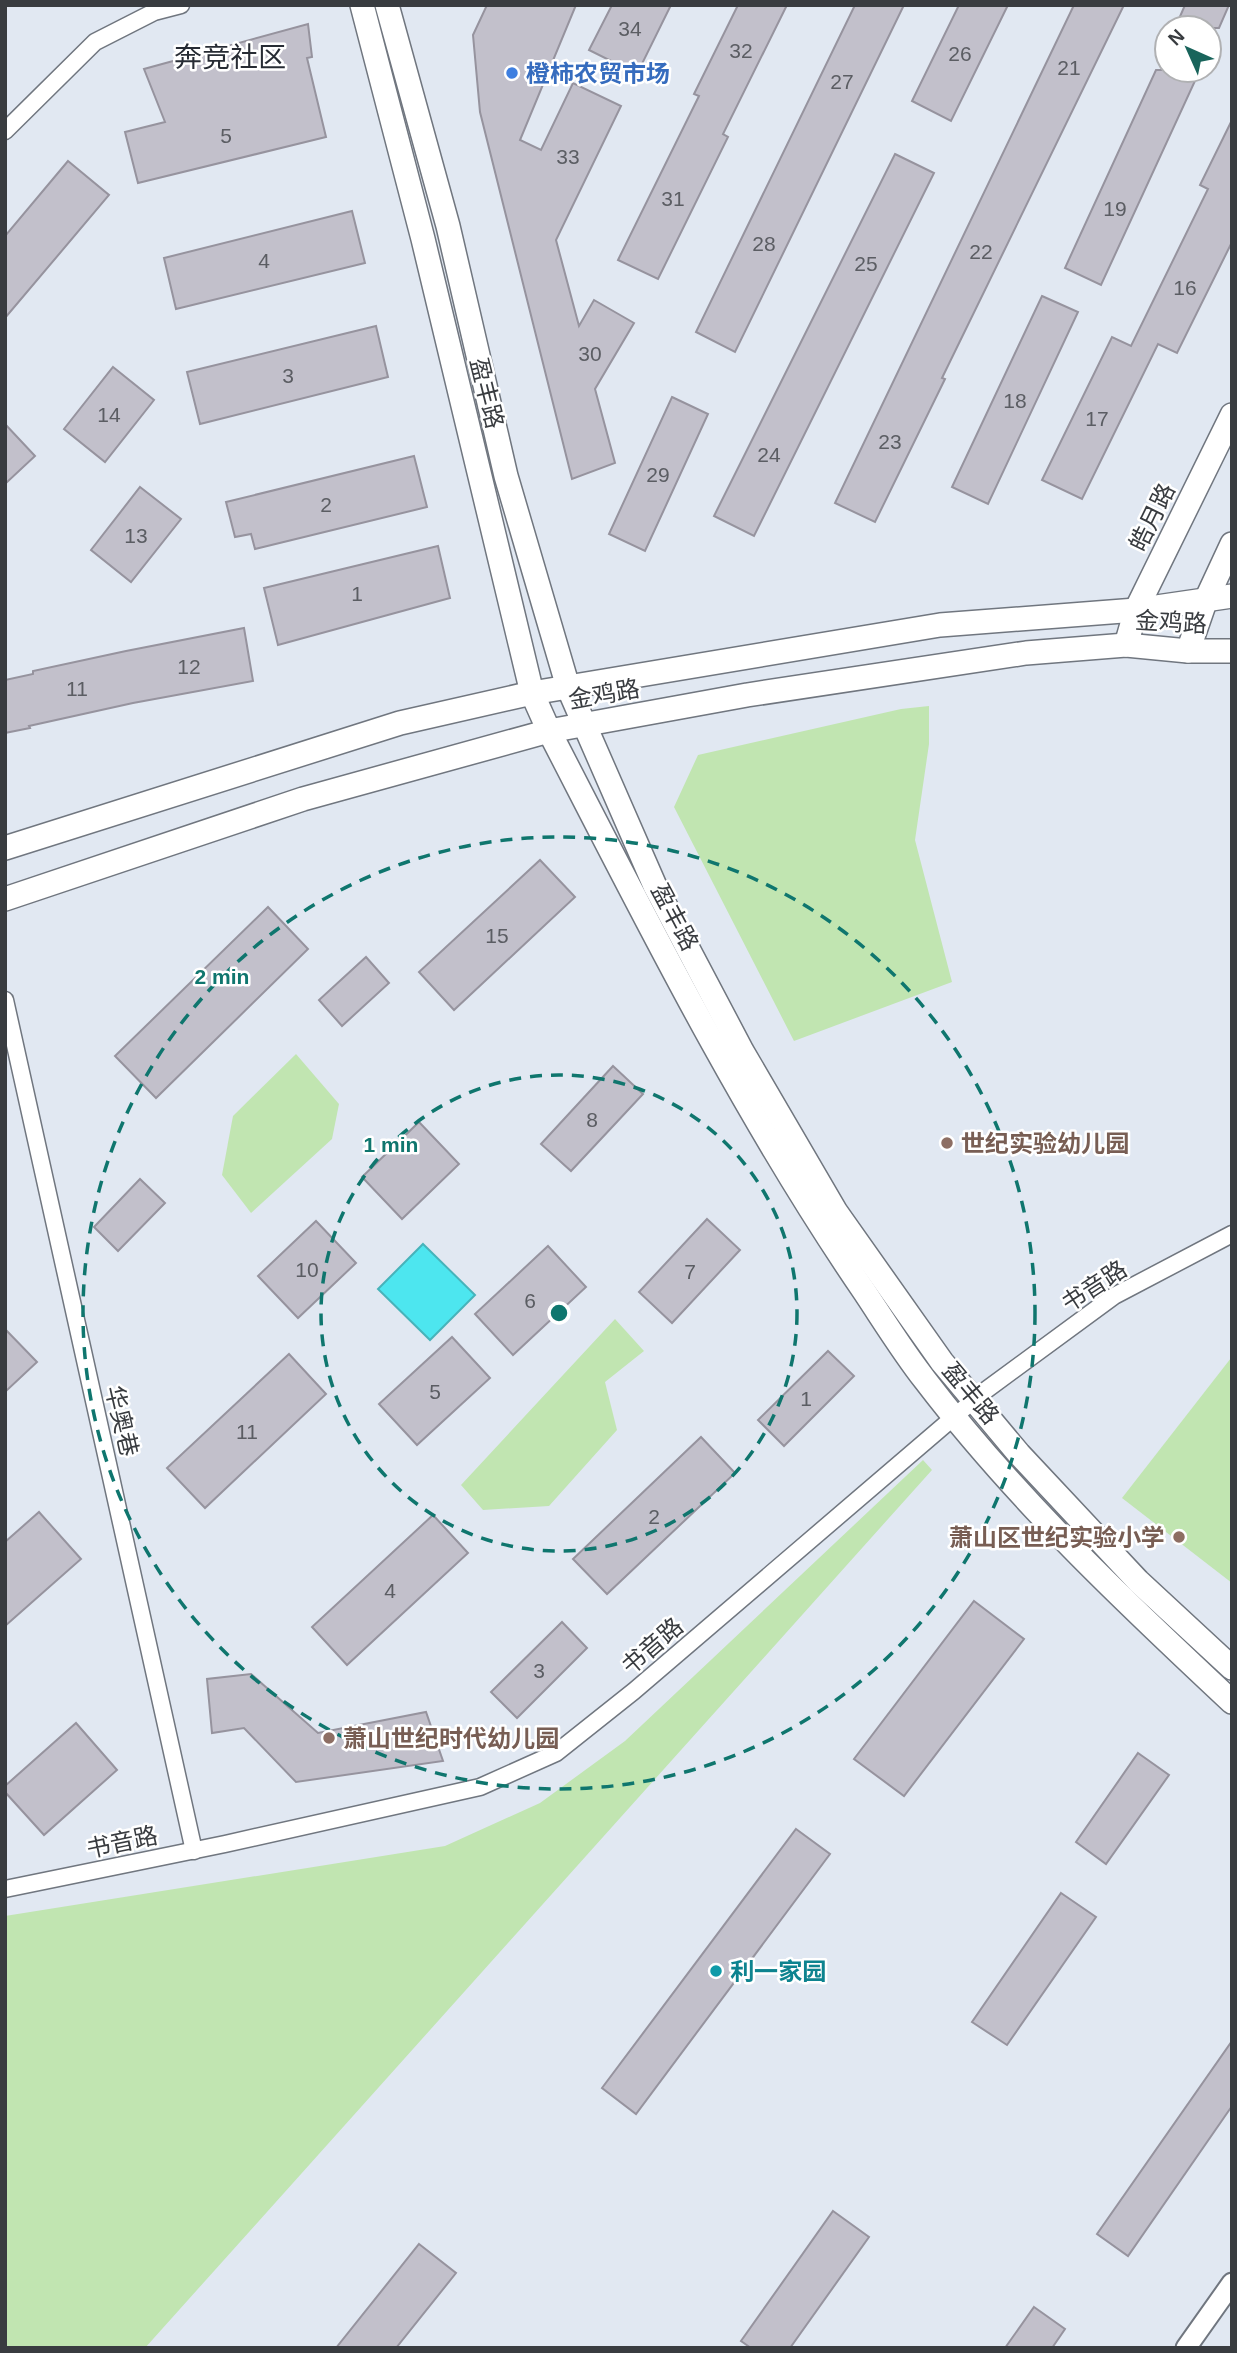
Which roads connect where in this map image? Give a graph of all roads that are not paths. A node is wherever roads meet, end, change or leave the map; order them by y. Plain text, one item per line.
1 (181, 5) edge
2 (362, 5) edge
3 (387, 5) edge
4 (5, 131) edge
5 (1232, 415) edge
6 (1232, 544) edge
7 (1232, 596) edge
8 (1205, 602) junction
9 (1136, 610) junction
10 (1126, 645) junction
11 (1188, 651) junction
12 (1232, 651) edge
13 (568, 687) junction
14 (533, 693) junction
15 (582, 725) junction
16 (549, 731) junction
17 (5, 848) edge
18 (5, 899) edge
19 (5, 1000) edge
20 (1232, 1234) edge
21 (973, 1399) junction
22 (953, 1416) junction
23 (1232, 1668) edge
24 (1232, 1702) edge
25 (194, 1851) junction
26 (5, 1889) edge
27 (1232, 2283) edge
28 (1186, 2348) edge

1 - 4 street
2 - 14 main road, 盈丰路
3 - 13 main road, 盈丰路
5 - 9 main road, 皓月路
6 - 8 main road
7 - 8 main road, 金鸡路
8 - 9 main road, 金鸡路
8 - 11 main road
9 - 10 main road, 皓月路
9 - 13 main road, 金鸡路
10 - 11 main road, 金鸡路
10 - 15 main road, 金鸡路
11 - 12 main road, 金鸡路
13 - 14 main road, 金鸡路
13 - 15 main road, 盈丰路
14 - 16 main road, 盈丰路
14 - 17 main road, 金鸡路
15 - 16 main road, 金鸡路
15 - 21 main road, 盈丰路
16 - 18 main road, 金鸡路
16 - 22 main road, 盈丰路
19 - 25 street, 华奥巷
20 - 21 street, 书音路
21 - 22 street, 书音路
21 - 23 main road, 盈丰路
22 - 24 main road, 盈丰路
22 - 25 street, 书音路
25 - 26 street, 书音路
27 - 28 street

